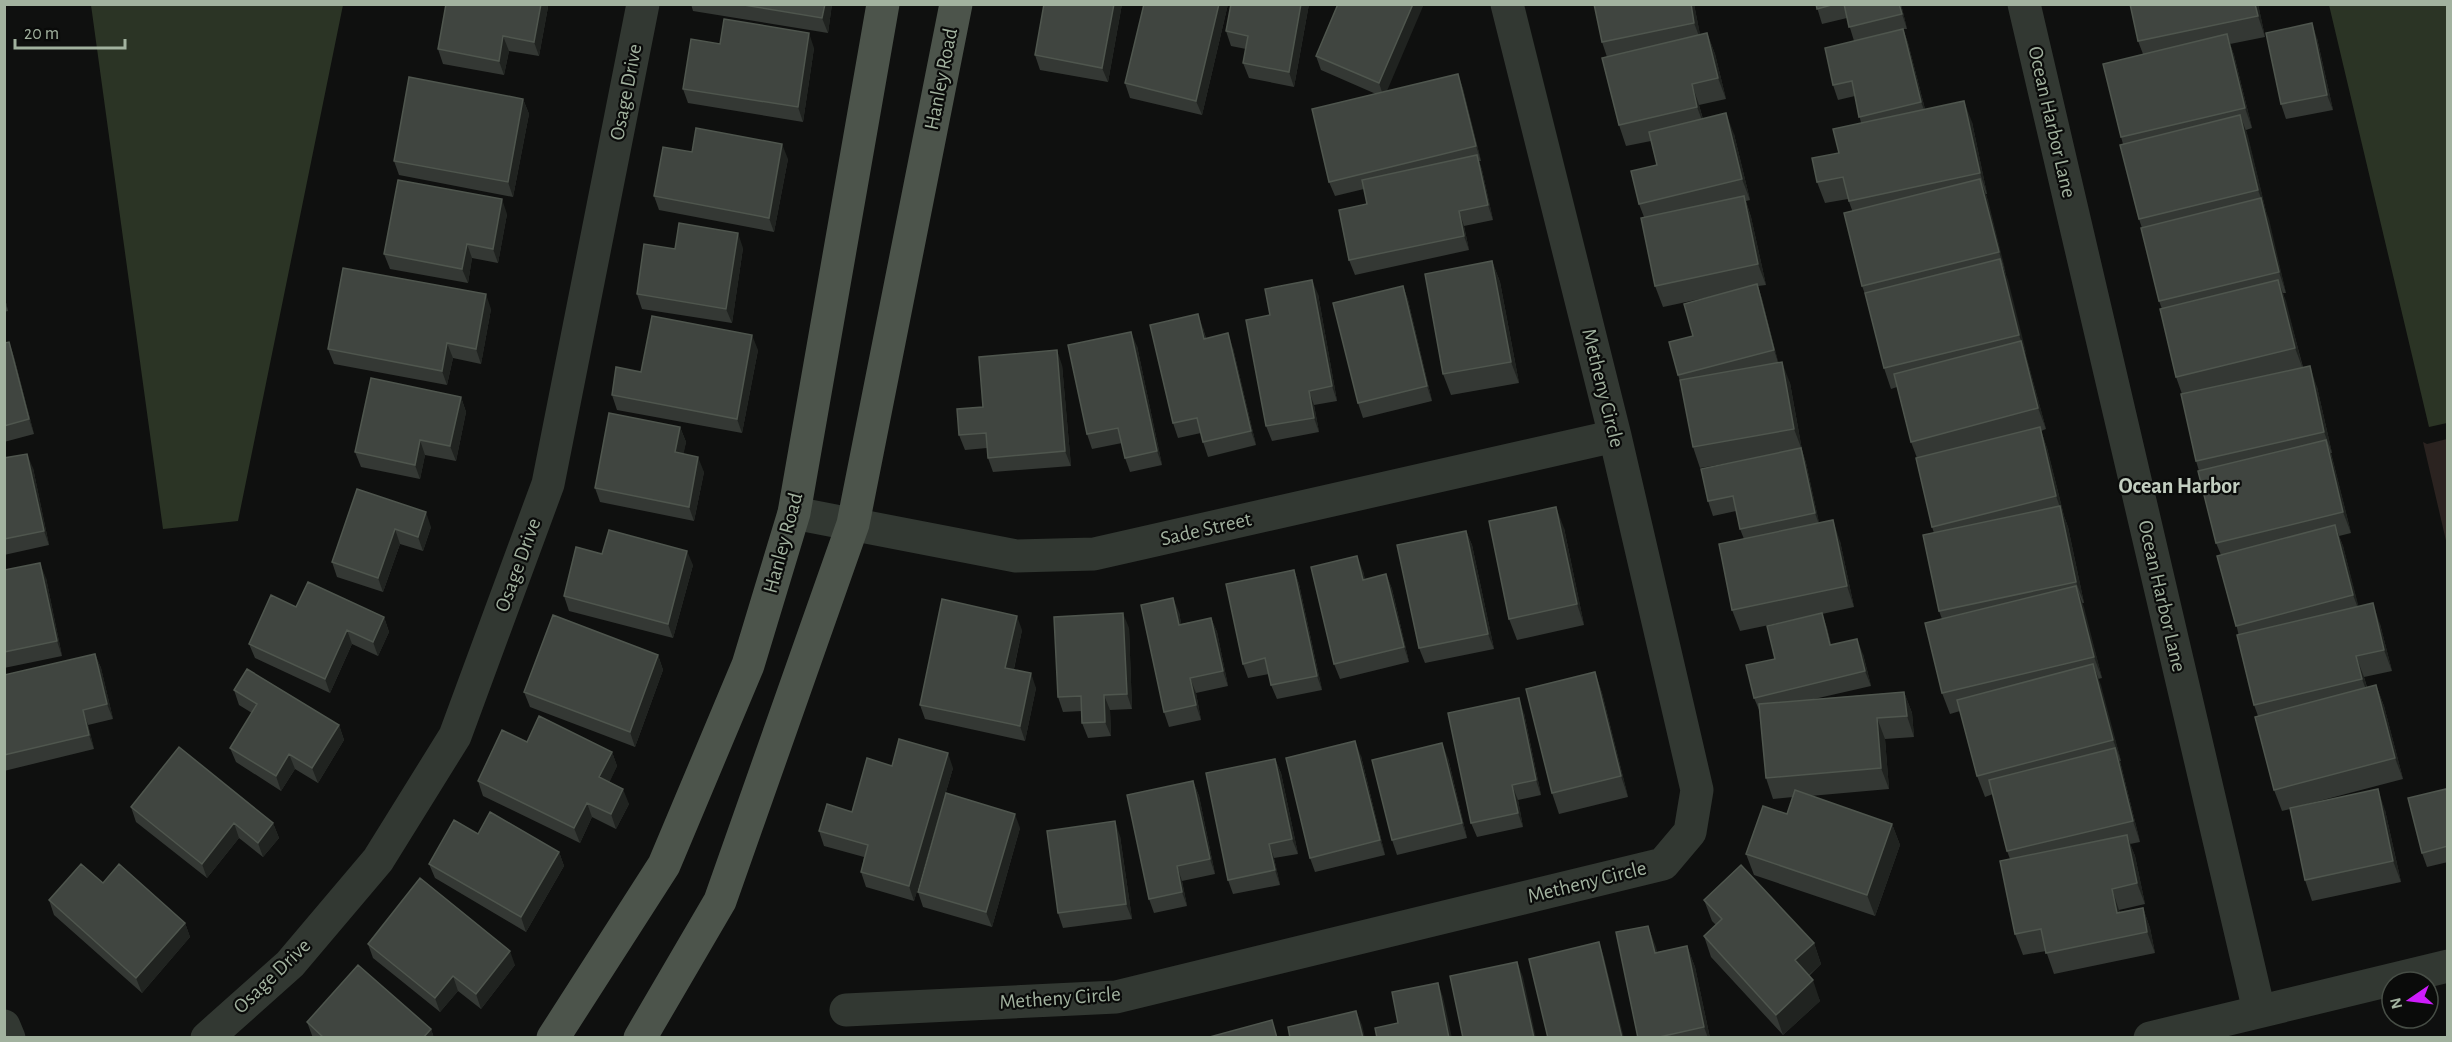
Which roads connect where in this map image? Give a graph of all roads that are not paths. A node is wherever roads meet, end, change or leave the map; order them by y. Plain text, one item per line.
1 (643, 4) edge
2 (883, 4) edge
3 (956, 4) edge
4 (1507, 4) edge
5 (2024, 4) edge
6 (1615, 436) junction
7 (794, 513) junction
8 (853, 524) junction
9 (2448, 966) edge
10 (846, 1010) dead end
11 (2259, 1011) junction
12 (4, 1026) edge
13 (9, 1038) edge
14 (207, 1038) edge
15 (553, 1038) edge
16 (640, 1038) edge
17 (2150, 1038) edge

1 - 14 street, Osage Drive
2 - 7 main road, Hanley Road
3 - 8 main road, Hanley Road
4 - 6 street, Metheny Circle
5 - 11 street, Ocean Harbor Lane
6 - 8 street, Sade Street
6 - 10 street, Metheny Circle
7 - 8 street, Sade Street
7 - 15 main road, Hanley Road
8 - 16 main road, Hanley Road
9 - 11 street
11 - 17 street
12 - 13 street

